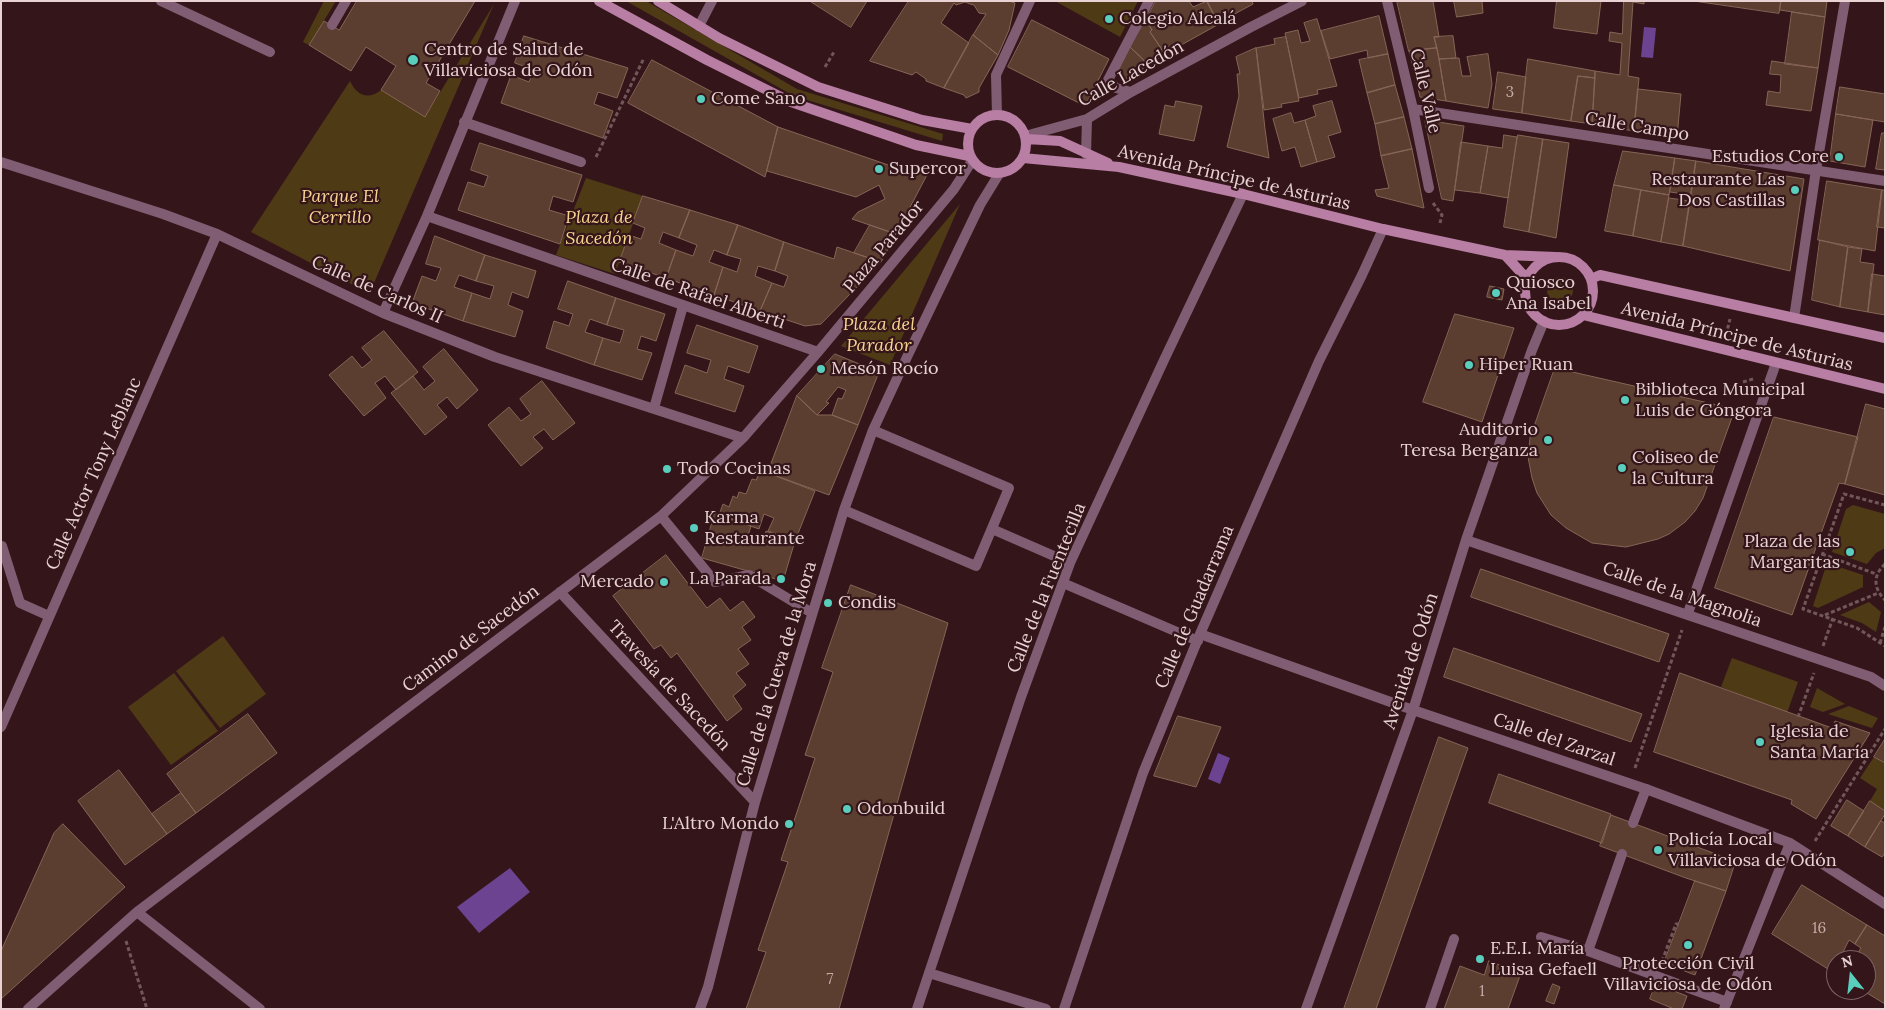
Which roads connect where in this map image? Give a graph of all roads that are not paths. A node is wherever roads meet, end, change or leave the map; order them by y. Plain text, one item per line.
1 (160, 1) edge
2 (346, 1) edge
3 (515, 1) edge
4 (599, 1) edge
5 (658, 1) edge
6 (712, 1) edge
7 (1030, 1) edge
8 (1148, 1) edge
9 (1302, 1) edge
10 (1387, 1) edge
11 (1845, 1) edge
12 (332, 25) dead end
13 (699, 26) junction
14 (270, 52) dead end
15 (1131, 92) junction
16 (1414, 109) junction
17 (997, 114) junction
18 (1087, 118) junction
19 (464, 122) junction
20 (972, 128) junction
21 (1026, 137) junction
22 (1086, 154) junction
23 (971, 158) junction
24 (1023, 158) junction
25 (1, 162) edge
26 (581, 162) dead end
27 (1119, 168) junction
28 (1816, 170) junction
29 (999, 174) junction
30 (1885, 181) edge
31 (1429, 188) dead end
32 (1243, 194) junction
33 (427, 216) junction
34 (1383, 229) junction
35 (216, 234) junction
36 (1504, 254) junction
37 (1556, 258) junction
38 (1591, 279) junction
39 (1527, 280) junction
40 (683, 306) junction
41 (383, 313) junction
42 (1582, 316) junction
43 (1794, 318) junction
44 (1544, 321) junction
45 (1885, 338) edge
46 (818, 352) junction
47 (1776, 363) junction
48 (1885, 389) edge
49 (654, 408) junction
50 (874, 430) junction
51 (743, 438) junction
52 (844, 510) junction
53 (661, 516) junction
54 (992, 528) junction
55 (1466, 540) junction
56 (2, 546) edge
57 (1070, 563) junction
58 (1063, 583) junction
59 (560, 592) junction
60 (812, 613) junction
61 (1688, 614) junction
62 (50, 616) junction
63 (1199, 638) junction
64 (1885, 686) edge
65 (1413, 710) junction
66 (1, 727) edge
67 (1646, 789) junction
68 (755, 802) junction
69 (1633, 823) dead end
70 (1790, 843) junction
71 (1622, 854) dead end
72 (1885, 904) edge
73 (137, 912) junction
74 (1541, 937) dead end
75 (1454, 939) dead end
76 (1588, 951) junction
77 (929, 973) junction
78 (1726, 1005) edge
79 (28, 1009) edge
80 (260, 1009) edge
81 (700, 1009) edge
82 (917, 1009) edge
83 (1046, 1009) edge
84 (1064, 1009) edge
85 (1306, 1009) edge
86 (1430, 1009) edge

1 - 14 street
2 - 12 street
3 - 19 street
4 - 23 street
5 - 13 street
6 - 13 street
7 - 17 street
8 - 15 street
9 - 15 street, Calle Lacedón
10 - 16 street, Calle Valle
11 - 28 street
13 - 20 street
15 - 18 street, Calle Lacedón
16 - 28 street, Calle Campo
16 - 31 street, Calle Valle
17 - 20 street
17 - 21 street
18 - 21 street, Calle Lacedón
18 - 22 street
19 - 26 street
19 - 33 street
20 - 23 street
21 - 22 street
21 - 24 street
22 - 27 street
23 - 29 street
23 - 46 street, Plaza Parador
24 - 27 street, Avenida Príncipe de Asturias
24 - 29 street
25 - 35 street, Calle de Carlos II
27 - 32 street, Avenida Príncipe de Asturias
28 - 30 street, Calle Campo
28 - 43 street
29 - 50 street, Calle de la Cueva de la Mora
32 - 34 street, Avenida Príncipe de Asturias
32 - 57 street, Calle de la Fuentecilla
33 - 40 street, Calle de Rafael Alberti
33 - 41 street
34 - 36 street, Avenida Príncipe de Asturias
34 - 63 street, Calle de Guadarrama
35 - 41 street, Calle de Carlos II
35 - 62 street, Calle Actor Tony Leblanc
36 - 37 street, Avenida Príncipe de Asturias
36 - 39 street
37 - 38 street
37 - 39 street
38 - 42 street
38 - 43 street, Avenida Príncipe de Asturias
39 - 44 street
40 - 46 street, Calle de Rafael Alberti
40 - 49 street
41 - 49 street, Calle de Carlos II
42 - 44 street
42 - 47 street, Avenida Príncipe de Asturias
43 - 45 street, Avenida Príncipe de Asturias
44 - 55 street, Avenida de Odón
46 - 51 street, Camino de Sacedón
47 - 48 street, Avenida Príncipe de Asturias
47 - 61 street
49 - 51 street, Calle de Carlos II
50 - 52 street, Calle de la Cueva de la Mora
50 - 54 street
51 - 53 street, Camino de Sacedón
52 - 54 street
52 - 60 street, Calle de la Cueva de la Mora
53 - 59 street, Camino de Sacedón
53 - 60 street
54 - 57 street
55 - 61 street, Calle de la Magnolia
55 - 65 street, Avenida de Odón
56 - 62 street
57 - 58 street, Calle de la Fuentecilla
58 - 63 street, Calle del Zarzal
58 - 77 street, Calle de la Fuentecilla
59 - 68 street, Travesía de Sacedón
59 - 73 street, Camino de Sacedón
60 - 68 street, Calle de la Cueva de la Mora
61 - 64 street, Calle de la Magnolia
62 - 66 street, Calle Actor Tony Leblanc
63 - 65 street, Calle del Zarzal
63 - 84 street, Calle de Guadarrama
65 - 67 street, Calle del Zarzal
65 - 85 street, Avenida de Odón
67 - 69 street
67 - 70 street, Calle del Zarzal
68 - 81 street, Calle de la Cueva de la Mora
70 - 72 street, Calle del Zarzal
70 - 78 street
71 - 76 street
73 - 79 street, Camino de Sacedón
73 - 80 street
74 - 76 street
75 - 86 street
76 - 78 street
77 - 82 street, Calle de la Fuentecilla
77 - 83 street

